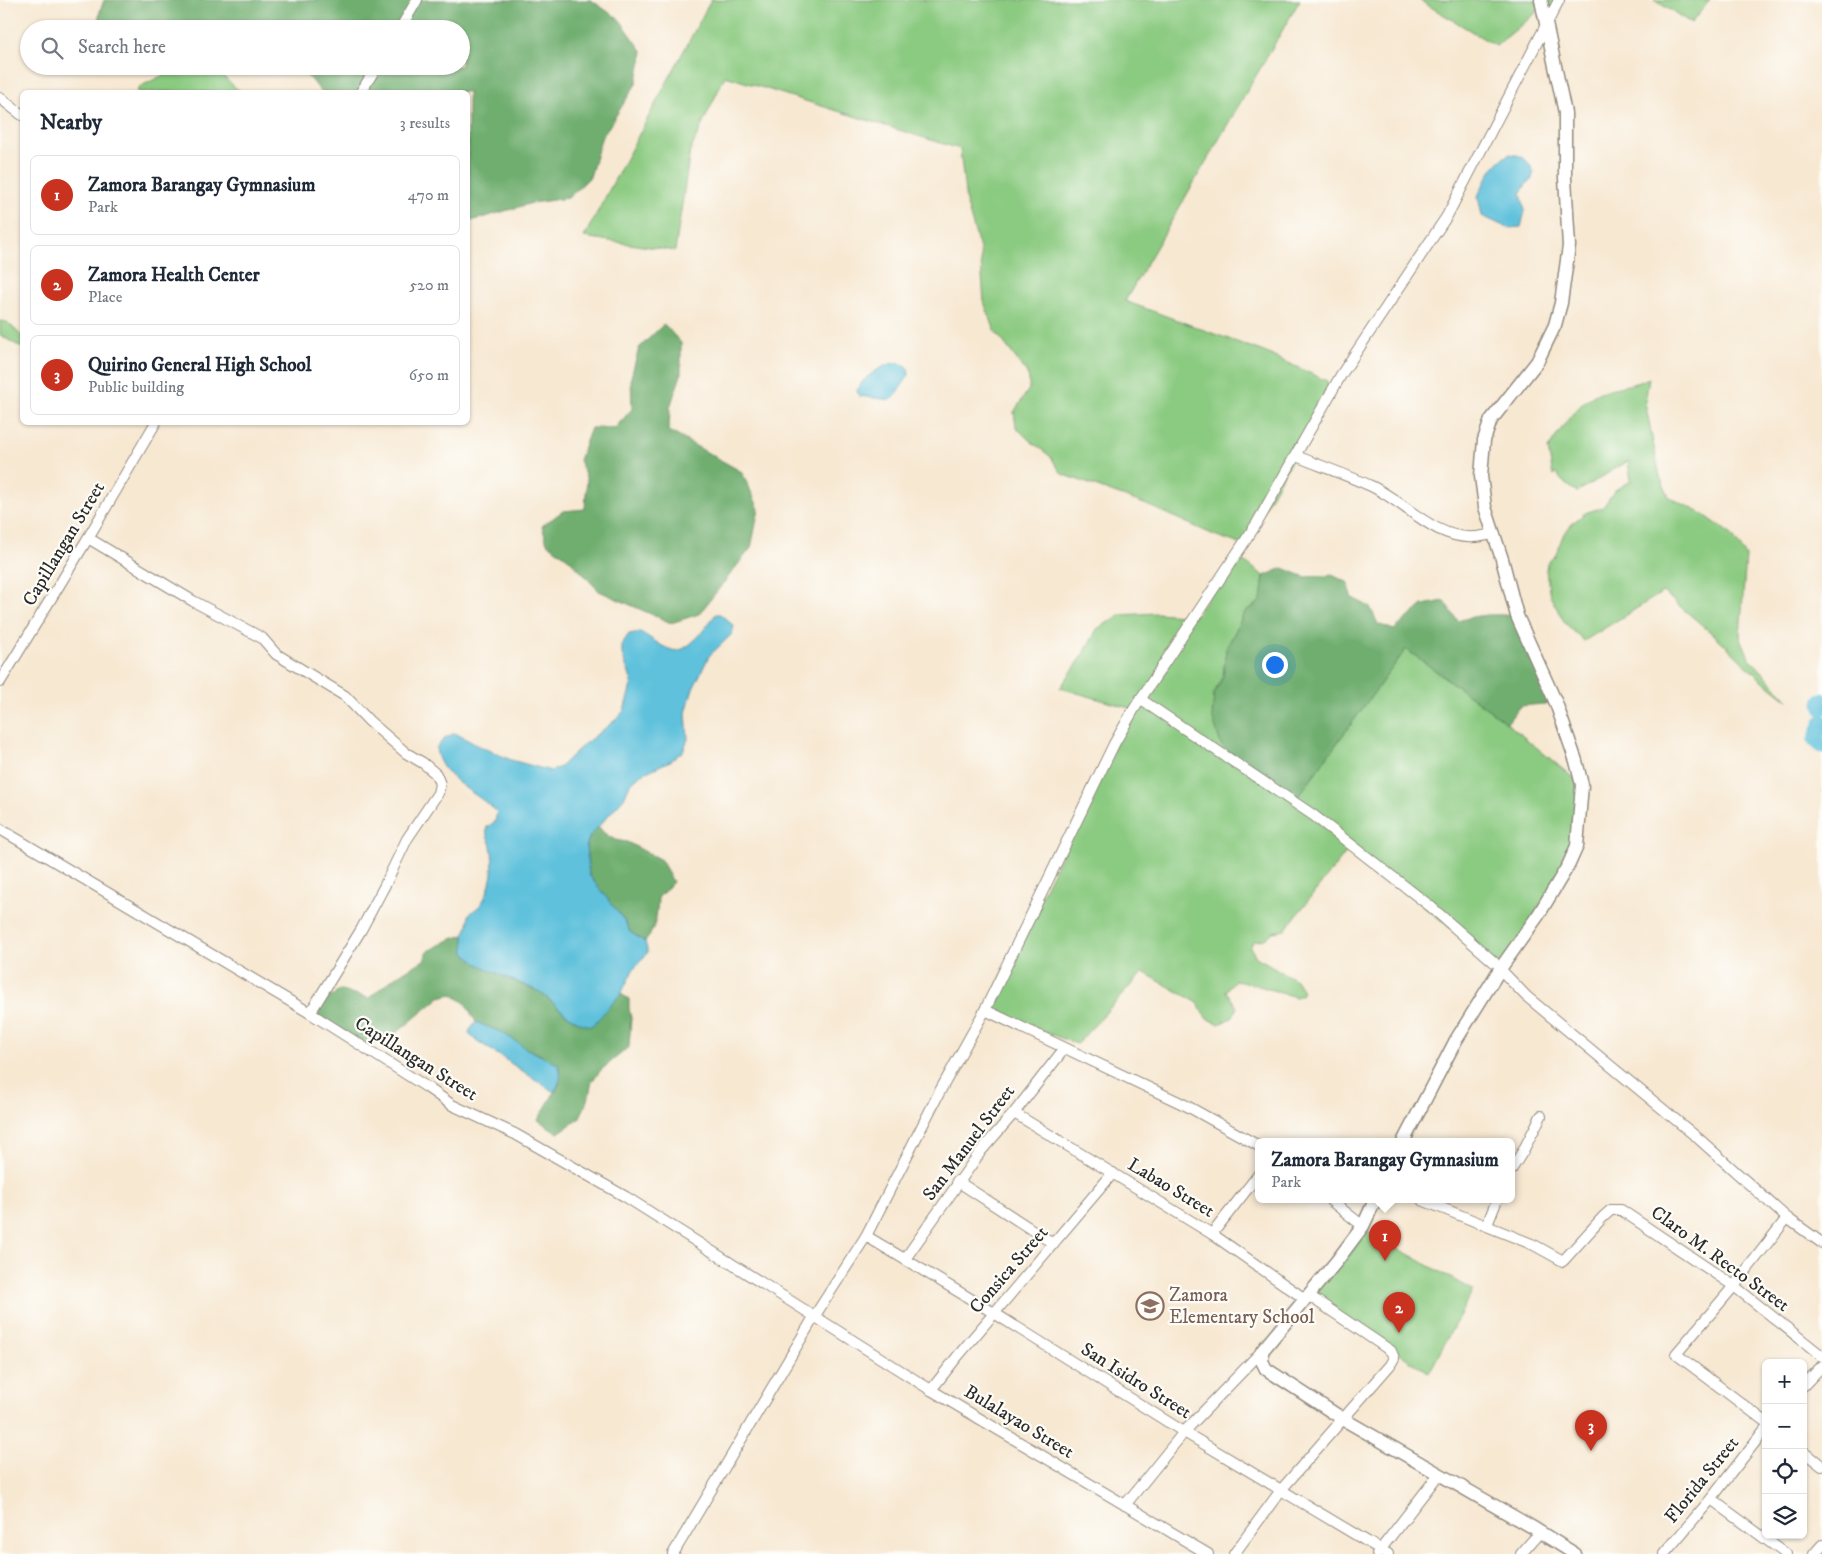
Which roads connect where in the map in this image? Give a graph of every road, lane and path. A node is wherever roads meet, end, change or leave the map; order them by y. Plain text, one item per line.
1 (417, 0) edge
2 (1541, 0) edge
3 (1559, 0) edge
4 (405, 20) edge
5 (1546, 24) junction
6 (371, 75) edge
7 (362, 90) edge
8 (0, 98) edge
9 (20, 113) edge
10 (154, 425) edge
11 (1296, 456) junction
12 (1493, 534) junction
13 (88, 538) junction
14 (0, 682) edge
15 (1140, 698) junction
16 (0, 829) edge
17 (1497, 966) junction
18 (986, 1010) junction
19 (310, 1013) junction
20 (1064, 1049) junction
21 (1014, 1113) junction
22 (1541, 1116) dead end
23 (1405, 1138) edge
24 (1255, 1144) edge
25 (1515, 1164) edge
26 (1113, 1173) junction
27 (1255, 1179) edge
28 (958, 1182) junction
29 (1334, 1203) edge
30 (1374, 1203) edge
31 (1430, 1203) edge
32 (1496, 1203) edge
33 (1787, 1218) junction
34 (1487, 1225) junction
35 (1363, 1226) junction
36 (1212, 1234) junction
37 (866, 1236) junction
38 (1822, 1243) edge
39 (1054, 1244) junction
40 (905, 1259) junction
41 (1734, 1286) junction
42 (1306, 1297) junction
43 (994, 1313) junction
44 (814, 1317) junction
45 (1262, 1351) junction
46 (1822, 1356) edge
47 (1822, 1366) edge
48 (1807, 1382) edge
49 (931, 1390) junction
50 (1343, 1419) junction
51 (1762, 1419) edge
52 (1184, 1432) junction
53 (1762, 1433) edge
54 (1807, 1454) edge
55 (1822, 1466) edge
56 (1439, 1474) junction
57 (1281, 1490) junction
58 (1710, 1499) junction
59 (1125, 1505) junction
60 (1540, 1532) junction
61 (1822, 1545) edge
62 (1382, 1553) edge
63 (673, 1554) edge
64 (1208, 1554) edge
65 (1234, 1554) edge
66 (1521, 1554) edge
67 (1575, 1554) edge
68 (1664, 1554) edge
69 (1786, 1554) edge
70 (1814, 1554) edge

1 - 4 street
2 - 5 main road
3 - 5 street
5 - 11 street
5 - 12 main road
6 - 7 street
8 - 9 street
10 - 13 street, Capillangan Street
11 - 12 street
11 - 15 street
12 - 17 main road
13 - 14 street, Capillangan Street
13 - 19 street
15 - 17 street
15 - 18 street
16 - 19 street, Capillangan Street
17 - 23 main road
17 - 33 street
18 - 20 street
18 - 37 street
19 - 44 street, Capillangan Street
20 - 21 street, San Manuel Street
20 - 24 street
21 - 26 street, Labao Street
21 - 28 street, San Manuel Street
22 - 25 street
26 - 36 street, Labao Street
26 - 39 street, Consica Street
27 - 36 street
28 - 39 street
28 - 40 street, San Manuel Street
29 - 35 street
30 - 35 main road
31 - 34 street
32 - 34 street
33 - 38 street
33 - 41 street
34 - 41 street, Claro M. Recto Street
35 - 42 main road
36 - 42 street, Labao Street
37 - 40 street, San Isidro Street
37 - 44 street
39 - 43 street, Consica Street
40 - 43 street, San Isidro Street
41 - 46 street, Claro M. Recto Street
41 - 51 street
42 - 45 main road
42 - 50 street, Labao Street
43 - 49 street, Consica Street
43 - 52 street, San Isidro Street
44 - 49 street, Bulalayao Street
44 - 63 street
45 - 50 main road
45 - 52 street
47 - 48 street
49 - 59 street, Bulalayao Street
50 - 56 main road
50 - 57 street
52 - 57 street, San Isidro Street
52 - 59 street
53 - 58 street, Florida Street
54 - 55 street
56 - 60 main road
56 - 62 street
57 - 62 street, San Isidro Street
57 - 65 street
58 - 68 street, Florida Street
58 - 69 street
59 - 64 street, Bulalayao Street
60 - 66 street
60 - 67 main road
61 - 70 street

